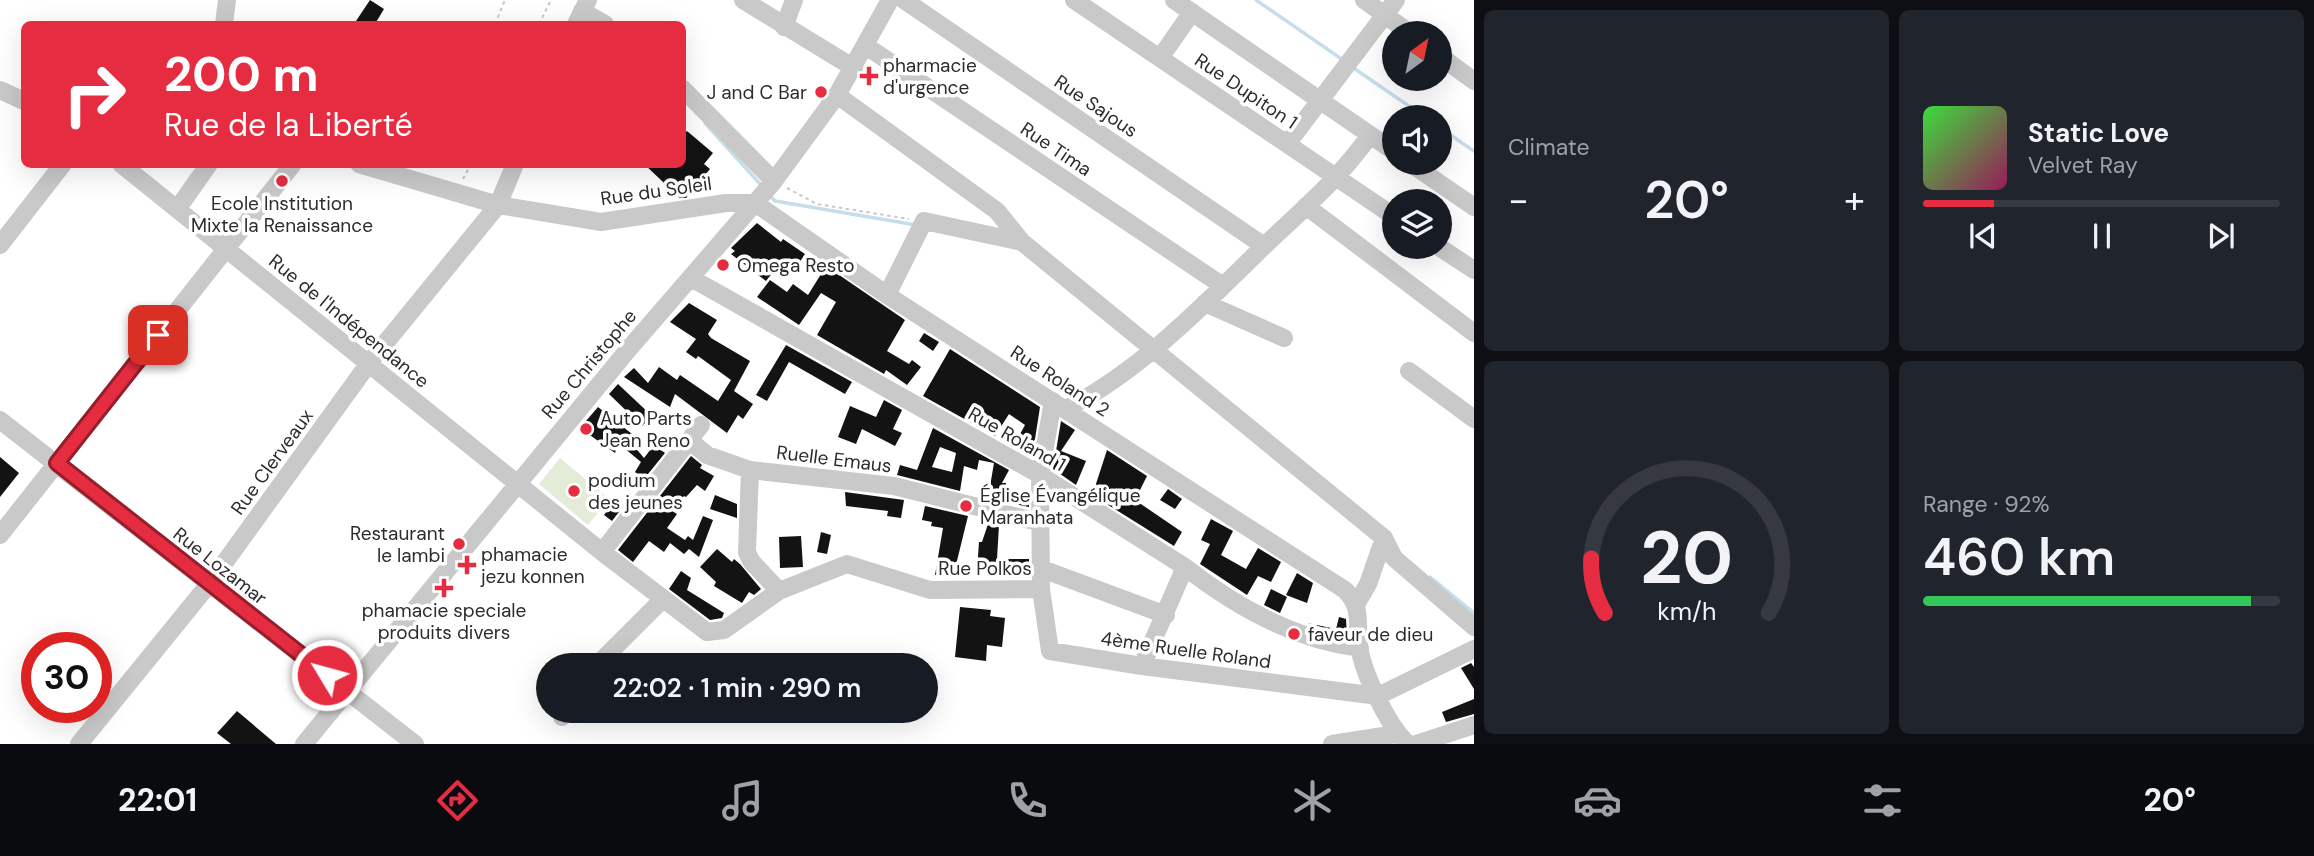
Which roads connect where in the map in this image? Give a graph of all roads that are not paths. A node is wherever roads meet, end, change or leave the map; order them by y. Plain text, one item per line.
1 (227, 0) edge
2 (743, 0) edge
3 (794, 0) edge
4 (890, 0) edge
5 (904, 0) edge
6 (1074, 0) edge
7 (1174, 0) edge
8 (1364, 0) edge
9 (1396, 0) edge
10 (582, 12) edge
11 (1192, 12) junction
12 (1384, 14) junction
13 (224, 21) edge
14 (599, 21) edge
15 (1394, 21) edge
16 (784, 27) junction
17 (866, 47) junction
18 (1160, 58) junction
19 (1452, 64) edge
20 (853, 68) junction
21 (1474, 80) edge
22 (0, 90) edge
23 (686, 92) edge
24 (837, 95) junction
25 (21, 100) edge
26 (1318, 100) junction
27 (1370, 135) junction
28 (1382, 143) edge
29 (1287, 144) junction
30 (60, 168) edge
31 (126, 168) edge
32 (206, 168) edge
33 (290, 168) edge
34 (373, 168) edge
35 (513, 168) edge
36 (1427, 175) edge
37 (1336, 177) junction
38 (774, 181) junction
39 (755, 203) junction
40 (498, 205) junction
41 (1306, 206) junction
42 (1474, 207) edge
43 (178, 208) junction
44 (1382, 208) edge
45 (1022, 242) junction
46 (0, 245) edge
47 (1264, 246) junction
48 (225, 250) junction
49 (1452, 256) edge
50 (1474, 270) edge
51 (691, 278) junction
52 (1223, 286) junction
53 (887, 295) junction
54 (1205, 303) junction
55 (1474, 333) edge
56 (1284, 338) dead end
57 (1151, 351) junction
58 (369, 363) junction
59 (1409, 371) dead end
60 (1059, 405) junction
61 (1474, 419) edge
62 (0, 420) edge
63 (701, 425) dead end
64 (690, 440) junction
65 (57, 463) junction
66 (750, 470) junction
67 (1040, 475) junction
68 (517, 483) junction
69 (1042, 523) junction
70 (0, 535) edge
71 (1384, 538) junction
72 (602, 552) junction
73 (1185, 567) junction
74 (1042, 569) junction
75 (209, 584) junction
76 (1041, 589) junction
77 (779, 591) junction
78 (1351, 596) junction
79 (663, 599) junction
80 (1166, 615) junction
81 (1474, 627) edge
82 (1360, 648) junction
83 (1474, 649) edge
84 (609, 653) edge
85 (1142, 666) junction
86 (347, 690) junction
87 (1378, 696) junction
88 (1474, 725) edge
89 (1402, 739) edge
90 (79, 744) edge
91 (304, 744) edge
92 (415, 744) edge
93 (1332, 744) edge
94 (1416, 744) edge

1 - 13 street
2 - 16 street
3 - 16 street
4 - 17 street, Rue Christophe
5 - 47 street, Rue Sajous
6 - 18 street, Rue Dupiton 1
7 - 11 street
8 - 12 street
9 - 12 street
10 - 14 street
11 - 18 street
11 - 26 street
12 - 15 street
12 - 26 street
16 - 20 street
17 - 20 street, Rue Christophe
17 - 52 street, Rue Tima
18 - 29 street, Rue Dupiton 1
19 - 21 street
20 - 24 street, Rue Christophe
22 - 25 street
23 - 38 street
24 - 38 street, Rue Christophe
24 - 45 street
26 - 27 street
26 - 29 street
27 - 28 street
27 - 37 street
29 - 37 street, Rue Dupiton 1
30 - 46 street
31 - 43 street, Rue de l'Indépendance
32 - 43 street
33 - 48 street
34 - 40 street, Rue du Soleil
35 - 40 street, Rue Clerveaux
36 - 42 street
37 - 41 street
37 - 44 street, Rue Dupiton 1
38 - 39 street, Rue Christophe
39 - 40 street, Rue du Soleil
39 - 51 street, Rue Christophe
39 - 53 street, Rue Roland 2
40 - 58 street, Rue Clerveaux
41 - 47 street
41 - 55 street
43 - 48 street, Rue de l'Indépendance
45 - 53 street
45 - 57 street
47 - 52 street
48 - 58 street, Rue de l'Indépendance
48 - 65 street
49 - 50 street
51 - 67 street, Rue Roland 1
51 - 68 street, Rue Christophe
52 - 54 street
53 - 60 street, Rue Roland 2
54 - 56 street
54 - 57 street
57 - 60 street
57 - 71 street
58 - 68 street, Rue de l'Indépendance
58 - 75 street, Rue Clerveaux
59 - 61 street
60 - 67 street, Rue Polkos
60 - 78 street, Rue Roland 2
62 - 65 street, Rue Lozamar
63 - 64 street
64 - 66 street
64 - 72 street
65 - 70 street
65 - 75 street, Rue Lozamar
66 - 69 street, Ruelle Emaus
66 - 77 street, Ruelle Emaus
67 - 69 street, Rue Polkos
67 - 73 street, Rue Roland 1
68 - 72 street, Rue Polkos
68 - 86 street, Rue Christophe
69 - 74 street, Rue Polkos
71 - 78 street
71 - 81 street
72 - 79 street, Rue Polkos
73 - 80 street
73 - 82 street, Rue Roland 1
74 - 76 street, Rue Polkos
74 - 80 street
75 - 86 street, Rue Lozamar
75 - 90 street, Rue Clerveaux
76 - 77 street, Rue Polkos
76 - 85 street, 4ème Ruelle Roland
77 - 79 street, Rue Polkos
78 - 82 street
79 - 84 street
80 - 85 street
82 - 87 street
83 - 87 street
85 - 87 street, 4ème Ruelle Roland
86 - 91 street, Rue Christophe
86 - 92 street, Rue Lozamar
87 - 89 street
88 - 94 street
89 - 93 street

